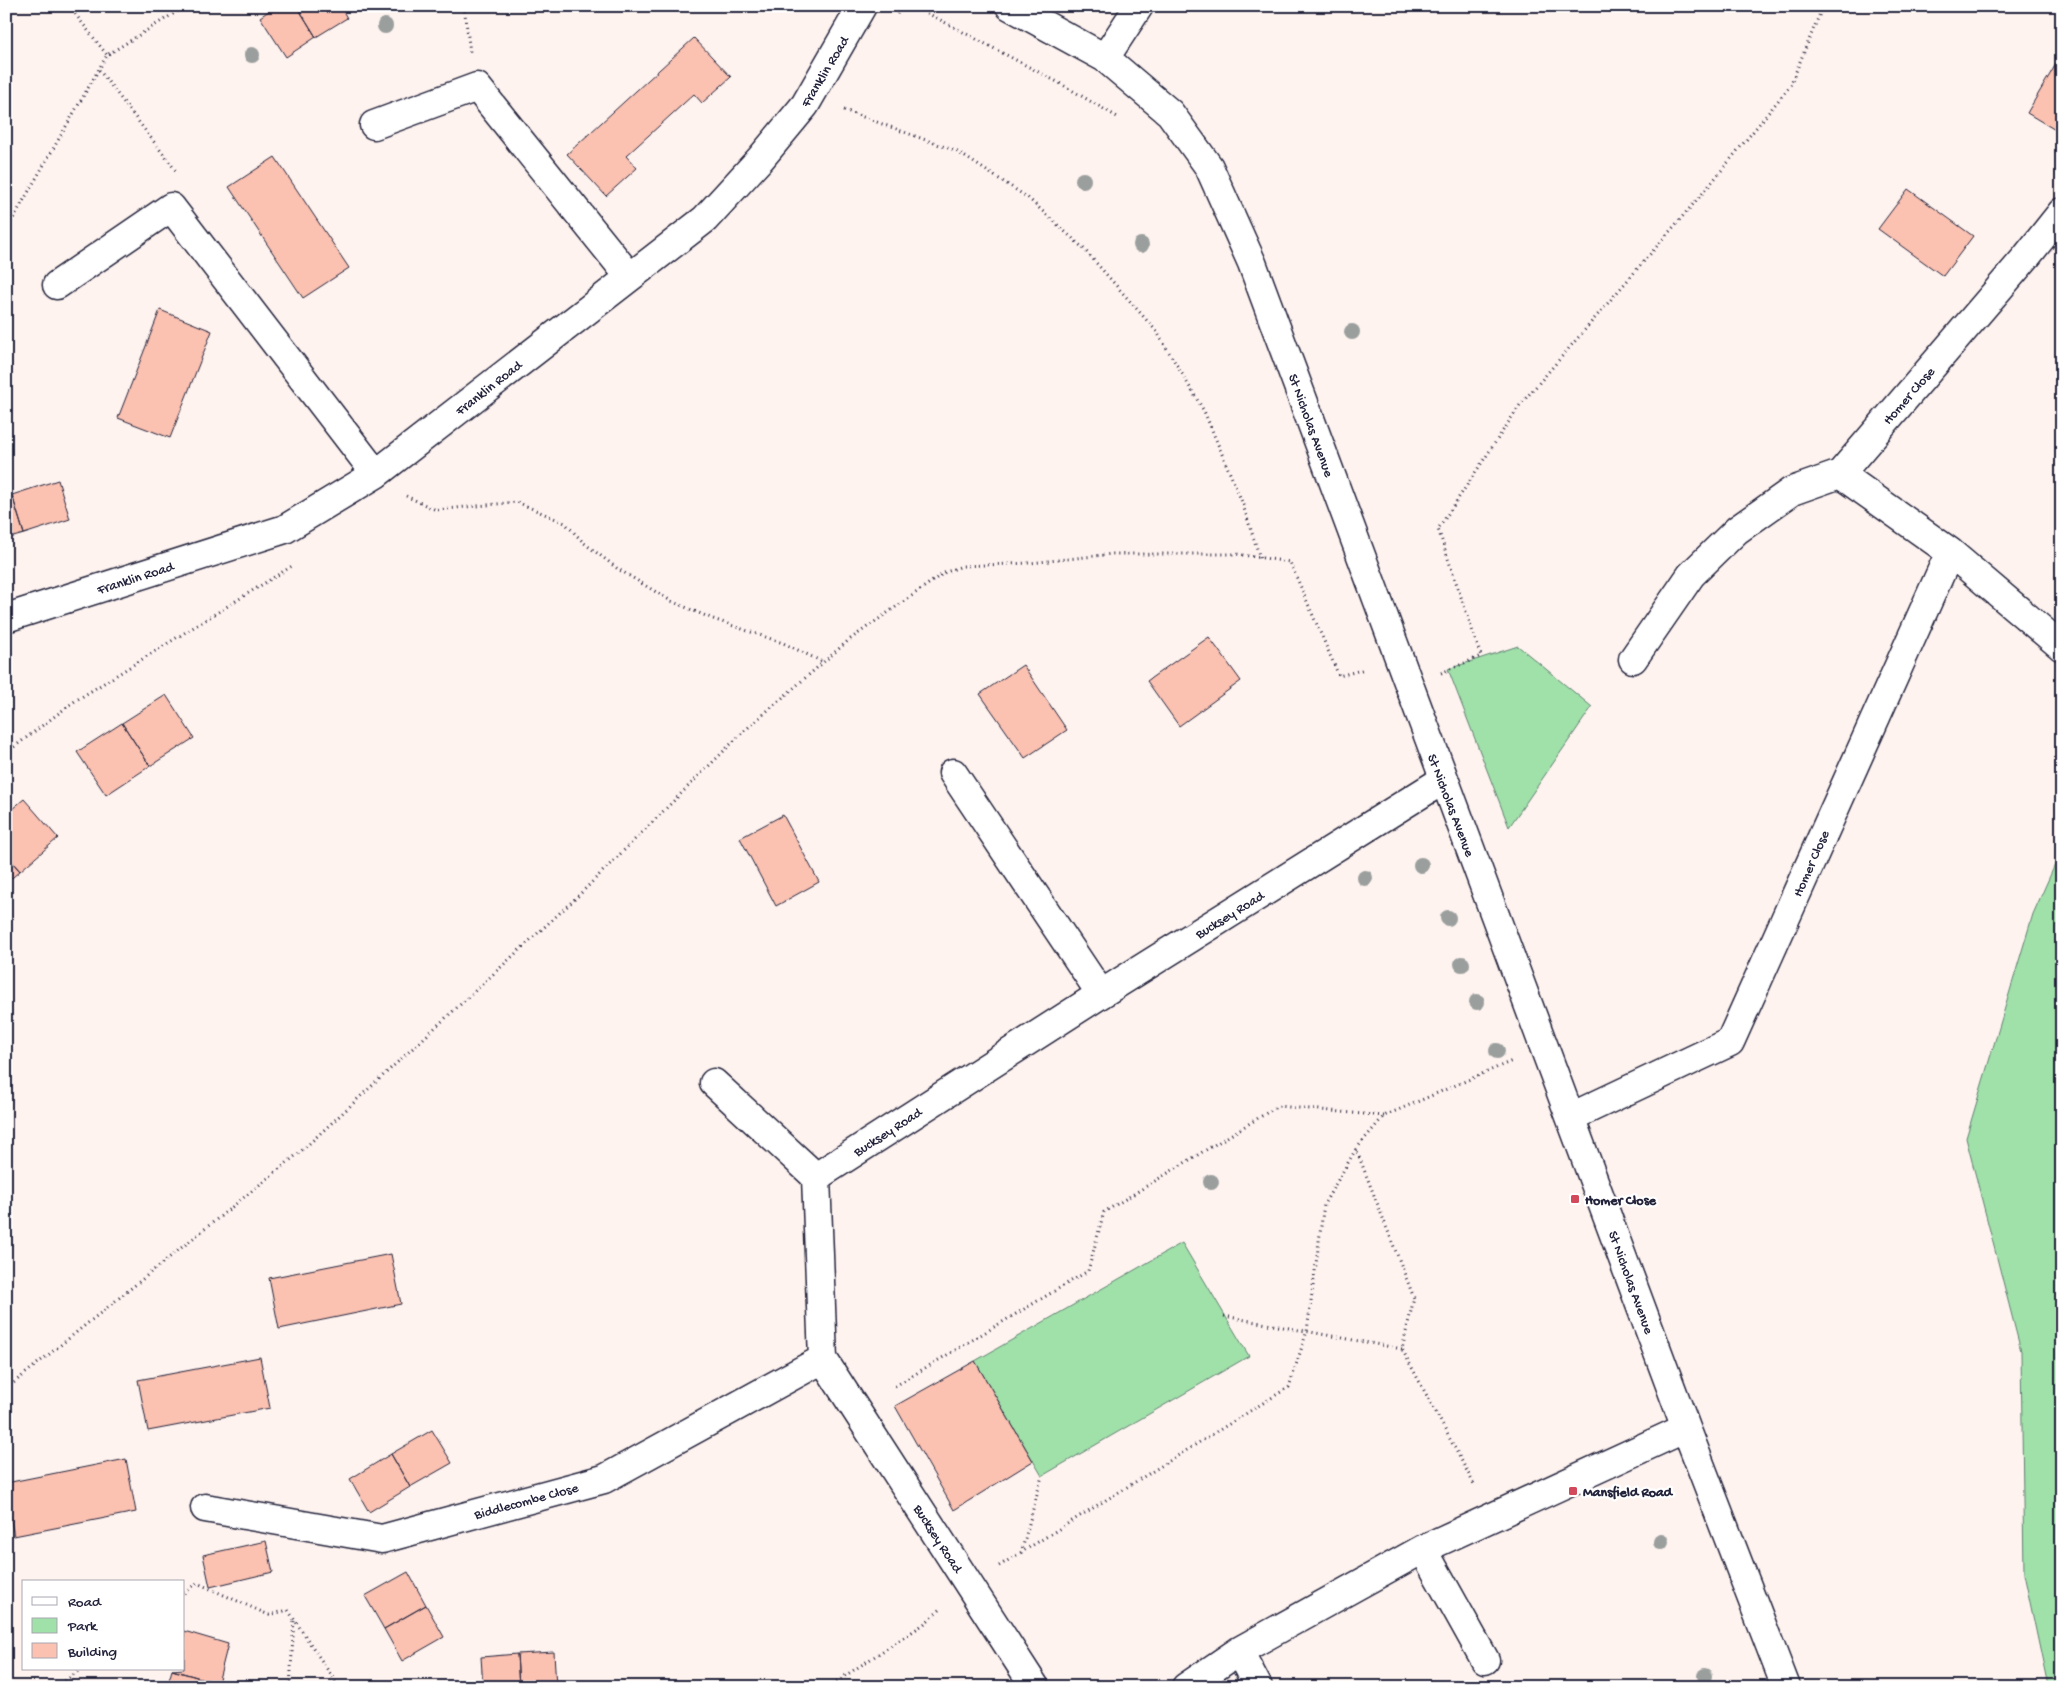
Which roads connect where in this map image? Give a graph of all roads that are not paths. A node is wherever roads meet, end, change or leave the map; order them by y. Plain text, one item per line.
1 (862, 6) edge
2 (1010, 6) edge
3 (1139, 6) edge
4 (1105, 58) junction
5 (374, 125) dead end
6 (2062, 212) edge
7 (629, 276) junction
8 (57, 284) dead end
9 (376, 474) junction
10 (1840, 474) junction
11 (1950, 552) junction
12 (6, 618) edge
13 (2062, 647) edge
14 (1633, 659) dead end
15 (953, 773) dead end
16 (1443, 780) junction
17 (1101, 994) junction
18 (714, 1083) dead end
19 (1572, 1117) junction
20 (816, 1178) junction
21 (823, 1359) junction
22 (1686, 1428) junction
23 (205, 1508) dead end
24 (1423, 1549) junction
25 (1239, 1651) junction
26 (1485, 1660) dead end
27 (1035, 1687) edge
28 (1186, 1687) edge
29 (1258, 1687) edge
30 (1786, 1687) edge

1 - 7 street, Franklin Road
2 - 4 street, St Nicholas Avenue
3 - 4 street
4 - 16 street, St Nicholas Avenue
5 - 7 street
6 - 10 street, Homer Close
7 - 9 street, Franklin Road
8 - 9 street
9 - 12 street, Franklin Road
10 - 11 street
10 - 14 street
11 - 13 street
11 - 19 street, Homer Close
15 - 17 street
16 - 17 street, Bucksey Road
16 - 19 street, St Nicholas Avenue
17 - 20 street, Bucksey Road
18 - 20 street
19 - 22 street, St Nicholas Avenue
20 - 21 street
21 - 23 street, Biddlecombe Close
21 - 27 street, Bucksey Road
22 - 24 street
22 - 30 street, St Nicholas Avenue
24 - 25 street
24 - 26 street
25 - 28 street
25 - 29 street

